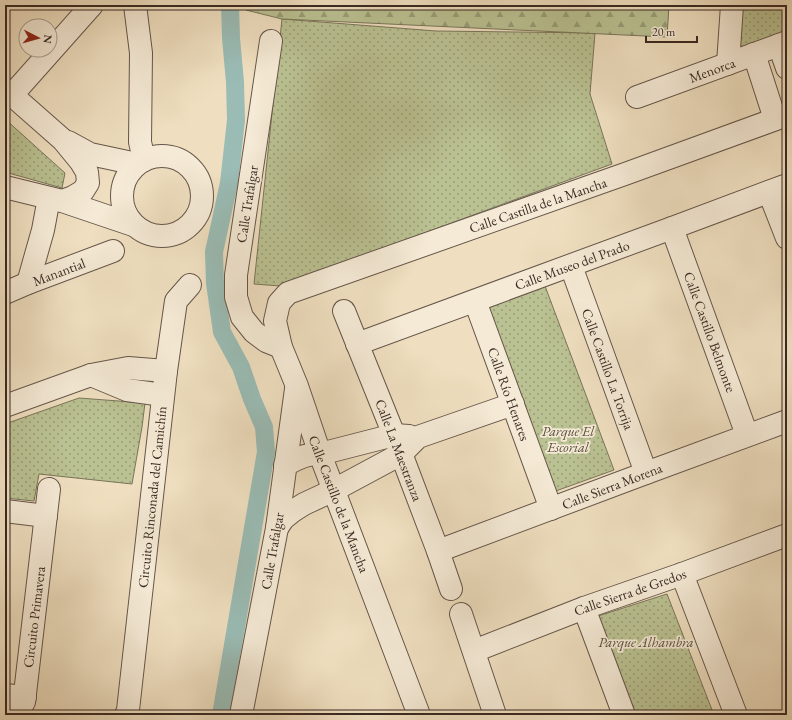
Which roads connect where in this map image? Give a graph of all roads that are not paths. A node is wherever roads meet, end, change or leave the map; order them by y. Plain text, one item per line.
1 (92, 5) edge
2 (135, 5) edge
3 (732, 5) edge
4 (271, 41) dead end
5 (783, 43) edge
6 (754, 54) junction
7 (728, 64) junction
8 (787, 68) edge
9 (8, 92) edge
10 (637, 97) dead end
11 (781, 117) edge
12 (63, 140) junction
13 (140, 162) junction
14 (5, 187) edge
15 (778, 188) edge
16 (56, 200) junction
17 (133, 225) junction
18 (672, 228) junction
19 (787, 238) edge
20 (113, 251) dead end
21 (571, 266) junction
22 (28, 283) junction
23 (190, 284) dead end
24 (288, 293) joint
25 (5, 294) edge
26 (475, 301) junction
27 (344, 311) dead end
28 (357, 344) junction
29 (280, 347) junction
30 (166, 371) junction
31 (90, 375) junction
32 (296, 386) junction
33 (163, 395) junction
34 (513, 404) junction
35 (5, 406) edge
36 (787, 421) edge
37 (747, 436) junction
38 (397, 444) junction
39 (320, 454) junction
40 (285, 465) junction
41 (646, 473) junction
42 (49, 489) dead end
43 (334, 490) junction
44 (551, 509) junction
45 (5, 511) edge
46 (46, 516) junction
47 (277, 528) junction
48 (785, 540) edge
49 (438, 551) junction
50 (682, 574) junction
51 (451, 589) dead end
52 (584, 608) junction
53 (461, 614) dead end
54 (474, 651) junction
55 (15, 702) edge
56 (621, 714) edge
57 (126, 715) edge
58 (241, 715) edge
59 (419, 715) edge
60 (495, 715) edge
61 (736, 715) edge

1 - 9 street
2 - 13 street
3 - 7 street
4 - 29 street, Calle Trafalgar
5 - 6 street, Menorca
5 - 8 street
6 - 7 street, Menorca
6 - 11 street
7 - 10 street, Menorca
9 - 12 street
11 - 24 street, Calle Castilla de la Mancha
12 - 13 street
12 - 16 street
13 - 17 street
13 - 17 street
14 - 16 street
15 - 18 street, Calle Museo del Prado
15 - 19 street
16 - 17 street
16 - 22 street
18 - 21 street, Calle Museo del Prado
18 - 37 street, Calle Castillo Belmonte
20 - 22 street, Manantial
21 - 26 street, Calle Museo del Prado
21 - 41 street, Calle Castillo La Torrija
22 - 25 street, Manantial
23 - 30 street, Circuito Rinconada del Camichín
24 - 29 street, Calle Castillo de la Mancha
26 - 28 street, Calle Museo del Prado
26 - 34 street, Calle Río Henares
27 - 28 street, Calle La Maestranza
28 - 38 street, Calle La Maestranza
29 - 32 street, Calle Castillo de la Mancha
30 - 31 street
30 - 33 street, Circuito Rinconada del Camichín
31 - 33 street
31 - 35 street
32 - 39 street, Calle Castillo de la Mancha
32 - 40 street, Calle Trafalgar
33 - 57 street, Circuito Rinconada del Camichín
34 - 38 street
34 - 44 street, Calle Río Henares
36 - 37 street, Calle Sierra Morena
37 - 41 street, Calle Sierra Morena
38 - 39 street
38 - 43 street
38 - 49 street, Calle La Maestranza
39 - 40 street
39 - 43 street, Calle Castillo de la Mancha
40 - 47 street, Calle Trafalgar
41 - 44 street, Calle Sierra Morena
42 - 46 street, Circuito Primavera
43 - 47 street
43 - 59 street, Calle Castillo de la Mancha
44 - 49 street, Calle Sierra Morena
45 - 46 street
46 - 55 street, Circuito Primavera
47 - 58 street, Calle Trafalgar
48 - 50 street, Calle Sierra de Gredos
49 - 51 street, Calle La Maestranza
50 - 52 street, Calle Sierra de Gredos
50 - 61 street
52 - 54 street, Calle Sierra de Gredos
52 - 56 street
53 - 54 street
54 - 60 street

